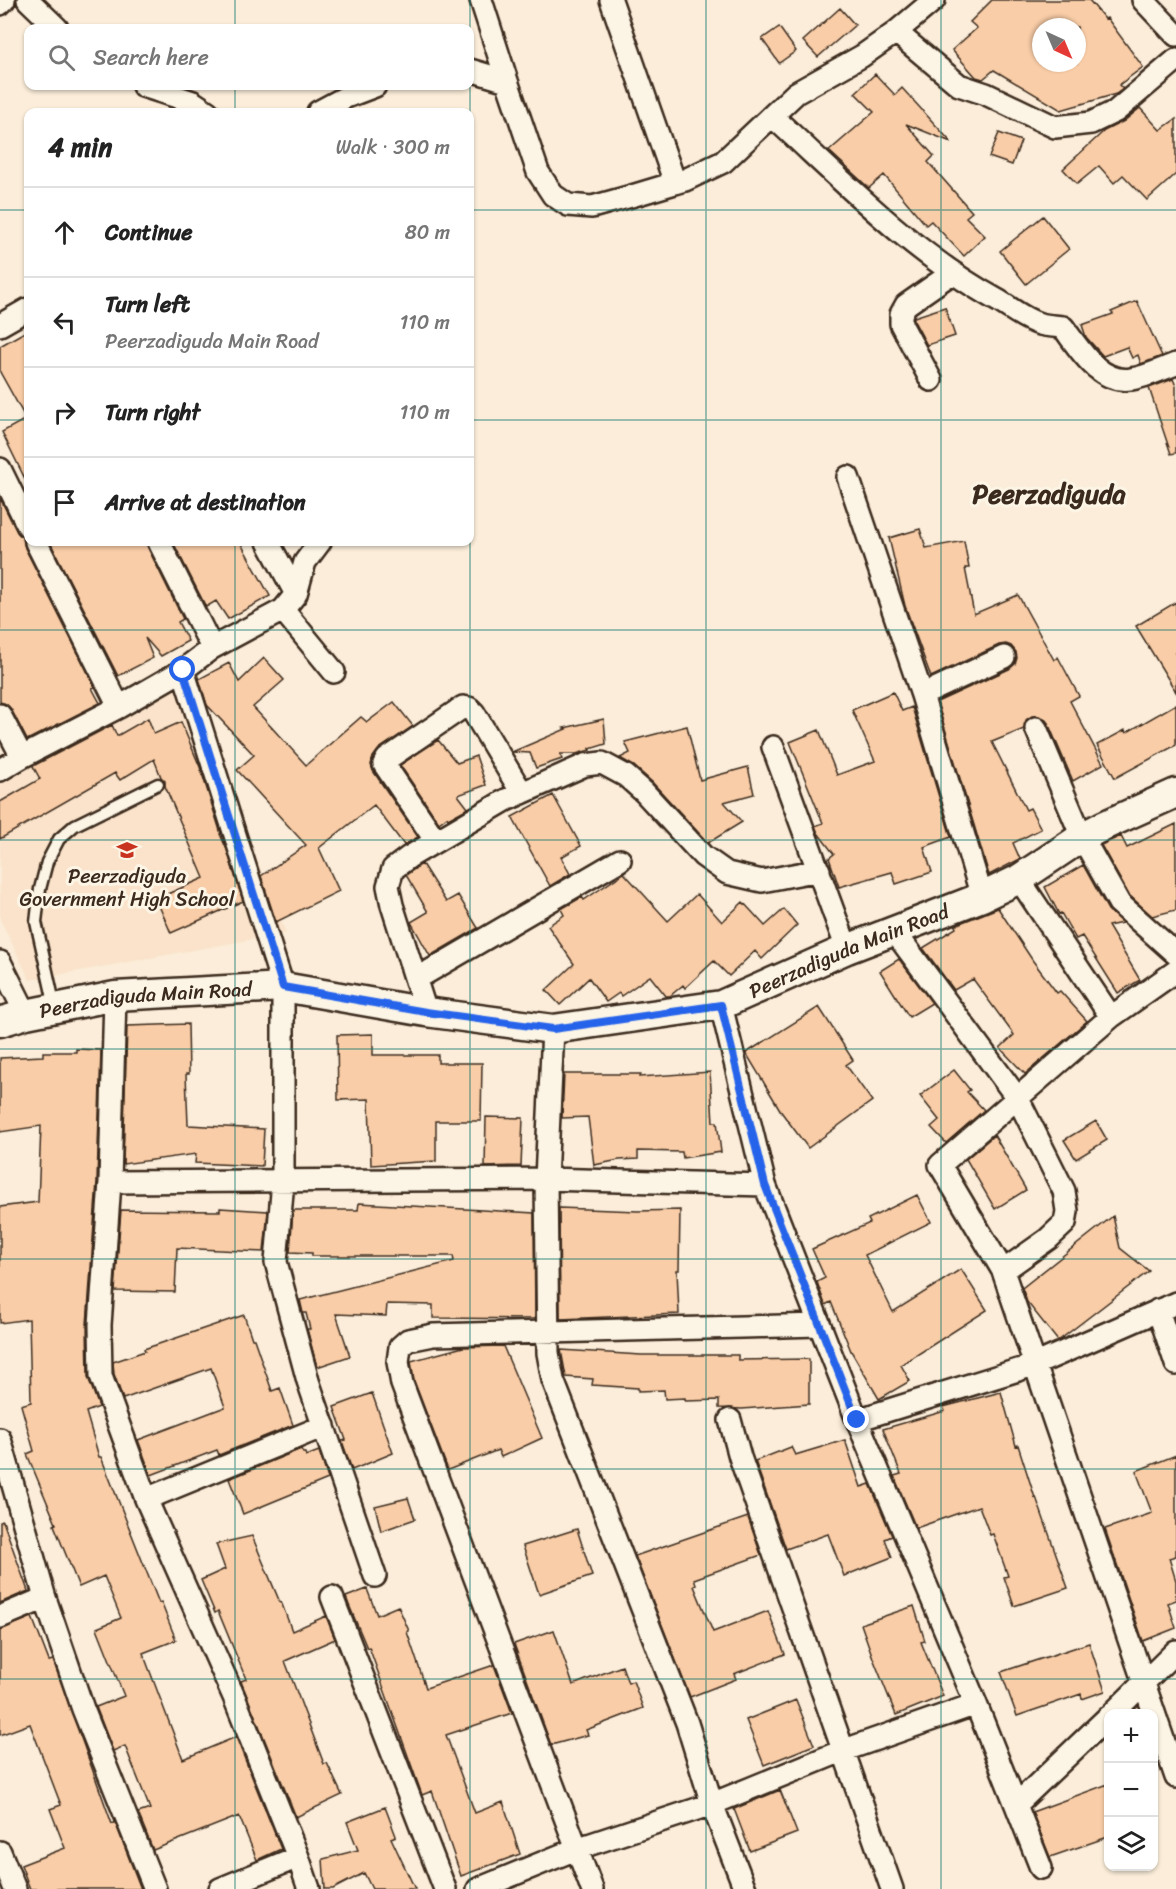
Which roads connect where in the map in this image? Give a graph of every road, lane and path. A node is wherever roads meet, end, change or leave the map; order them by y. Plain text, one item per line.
1 (4, 0) edge
2 (28, 0) edge
3 (481, 0) edge
4 (610, 0) edge
5 (934, 0) edge
6 (1143, 0) edge
7 (0, 4) edge
8 (53, 24) edge
9 (896, 32) junction
10 (1176, 35) edge
11 (1176, 60) edge
12 (474, 71) edge
13 (507, 81) junction
14 (156, 90) edge
15 (364, 90) edge
16 (202, 108) edge
17 (325, 108) edge
18 (772, 116) junction
19 (675, 183) junction
20 (952, 273) junction
21 (24, 311) edge
22 (0, 325) edge
23 (1176, 364) edge
24 (931, 380) dead end
25 (0, 469) edge
26 (848, 477) dead end
27 (24, 518) edge
28 (38, 546) edge
29 (161, 546) edge
30 (269, 546) edge
31 (317, 546) edge
32 (290, 602) junction
33 (212, 648) junction
34 (1004, 657) dead end
35 (183, 670) junction
36 (334, 672) dead end
37 (922, 695) junction
38 (118, 707) junction
39 (0, 715) edge
40 (1036, 728) dead end
41 (774, 747) dead end
42 (22, 757) junction
43 (0, 770) edge
44 (158, 784) dead end
45 (522, 793) junction
46 (1176, 793) edge
47 (1082, 837) junction
48 (436, 841) junction
49 (620, 860) dead end
50 (819, 870) junction
51 (1019, 879) junction
52 (982, 897) junction
53 (895, 932) junction
54 (847, 949) junction
55 (1174, 949) edge
56 (0, 962) edge
57 (1176, 971) edge
58 (416, 979) junction
59 (283, 987) junction
60 (115, 996) junction
61 (721, 1005) junction
62 (56, 1009) junction
63 (426, 1012) junction
64 (1111, 1017) junction
65 (13, 1018) edge
66 (553, 1029) junction
67 (1018, 1099) junction
68 (546, 1179) junction
69 (283, 1181) junction
70 (110, 1182) junction
71 (765, 1185) junction
72 (1003, 1271) junction
73 (1167, 1306) edge
74 (819, 1325) junction
75 (549, 1332) junction
76 (1176, 1364) edge
77 (1034, 1365) junction
78 (730, 1420) dead end
79 (857, 1420) junction
80 (324, 1426) junction
81 (0, 1439) edge
82 (146, 1499) junction
83 (375, 1576) dead end
84 (332, 1597) dead end
85 (45, 1598) junction
86 (0, 1617) edge
87 (1176, 1651) edge
88 (1144, 1683) junction
89 (976, 1704) junction
90 (1116, 1709) edge
91 (1104, 1721) edge
92 (842, 1751) junction
93 (1176, 1777) edge
94 (712, 1804) junction
95 (1016, 1805) junction
96 (576, 1849) junction
97 (0, 1852) edge
98 (298, 1857) junction
99 (1041, 1868) dead end
100 (15, 1889) edge
101 (155, 1889) edge
102 (220, 1889) edge
103 (309, 1889) edge
104 (445, 1889) edge
105 (478, 1889) edge
106 (592, 1889) edge
107 (745, 1889) edge
108 (892, 1889) edge

1 - 7 street
2 - 8 street
3 - 13 street
4 - 19 street
5 - 9 street
6 - 10 street
9 - 11 street
9 - 18 street
12 - 13 street
13 - 19 street
14 - 16 street
15 - 17 street
18 - 19 street
18 - 20 street
20 - 23 street
20 - 24 street
21 - 22 street
25 - 27 street
26 - 37 street
28 - 38 street
29 - 33 street
30 - 32 street
31 - 32 street
32 - 33 street
32 - 36 street
33 - 35 street
34 - 37 street
35 - 38 street
35 - 59 street
37 - 52 street
38 - 42 street
39 - 42 street
40 - 47 street
41 - 50 street
42 - 43 street
44 - 62 lane
45 - 48 street
45 - 48 street
45 - 50 street
46 - 47 street, Peerzadiguda Main Road
47 - 51 street, Peerzadiguda Main Road
47 - 55 street
48 - 58 street
49 - 58 street
50 - 54 street
51 - 52 street, Peerzadiguda Main Road
51 - 64 street
52 - 53 street, Peerzadiguda Main Road
53 - 54 street, Peerzadiguda Main Road
53 - 67 street
54 - 61 street, Peerzadiguda Main Road
56 - 65 street
57 - 64 street
58 - 63 street
59 - 60 street, Peerzadiguda Main Road
59 - 63 street, Peerzadiguda Main Road
59 - 69 street
60 - 62 street, Peerzadiguda Main Road
60 - 70 street
61 - 66 street, Peerzadiguda Main Road
61 - 71 street
62 - 65 street, Peerzadiguda Main Road
63 - 66 street, Peerzadiguda Main Road
64 - 67 street
66 - 68 street
67 - 72 street
67 - 72 street
68 - 69 street
68 - 71 street
68 - 75 street
69 - 70 street
69 - 80 street
70 - 82 street
71 - 74 street
72 - 77 street
73 - 76 street
73 - 77 street
74 - 75 street
74 - 79 street
75 - 94 street
75 - 96 street
77 - 79 street
77 - 88 street
78 - 92 street
79 - 89 street
80 - 82 street
80 - 83 street
81 - 85 street
82 - 98 street
84 - 104 street
85 - 86 street
85 - 101 street
87 - 88 street
88 - 90 street
88 - 93 street
89 - 92 street
89 - 95 street
91 - 95 street
92 - 94 street
92 - 108 street
94 - 96 street
94 - 107 street
95 - 99 street
96 - 105 street
96 - 106 street
97 - 100 street
98 - 102 street
98 - 103 street

